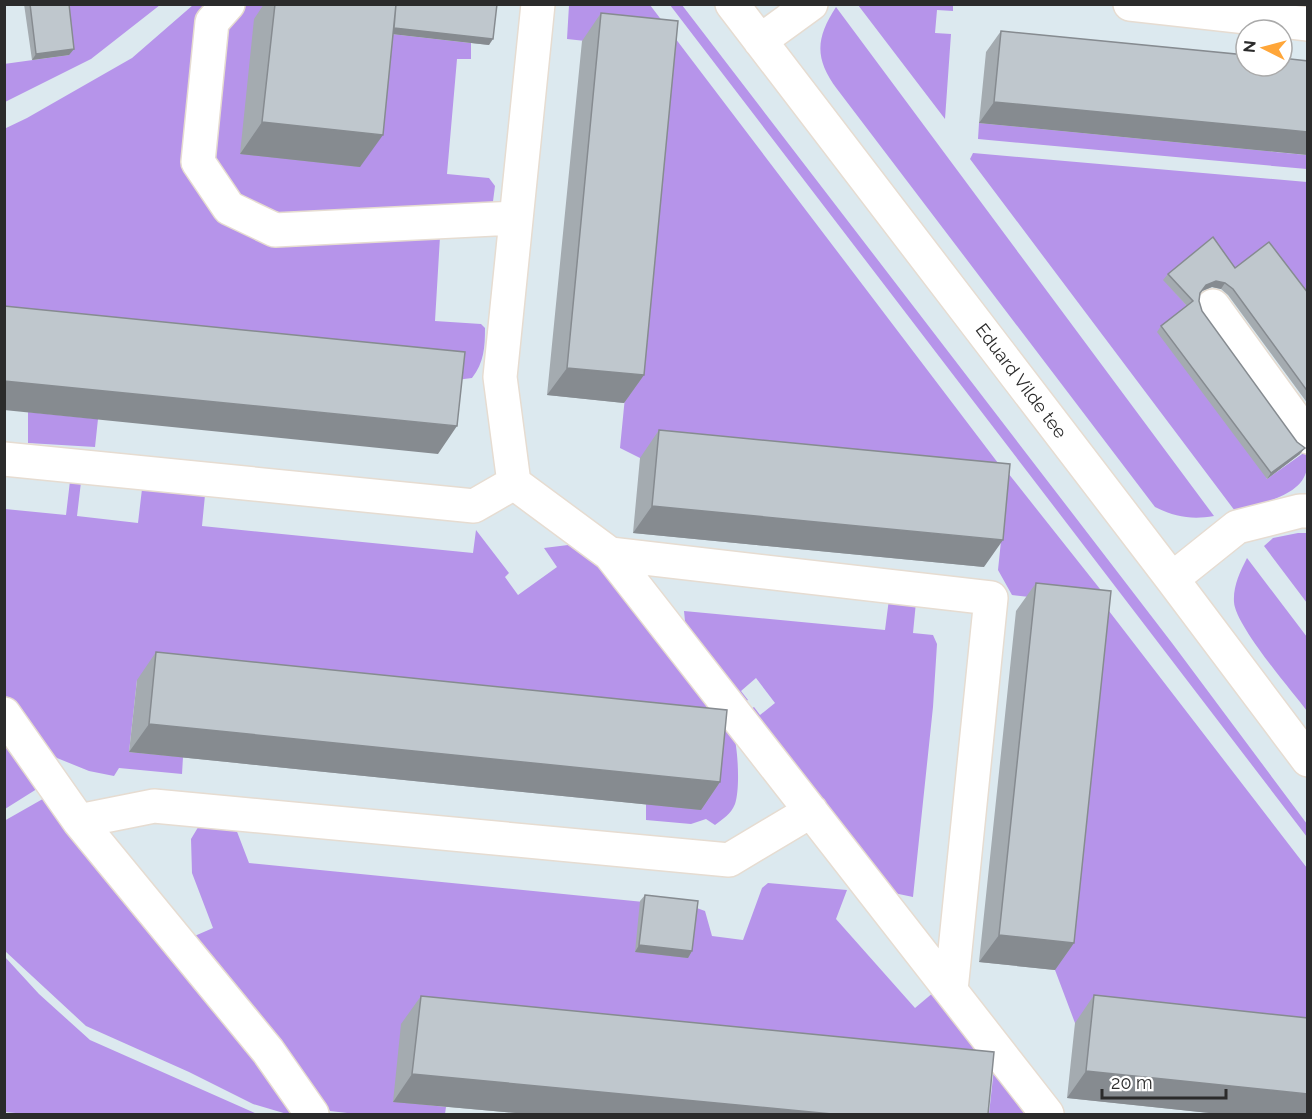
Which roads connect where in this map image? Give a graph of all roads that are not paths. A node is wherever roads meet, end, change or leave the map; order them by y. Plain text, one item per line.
1 (228, 4) edge
2 (538, 4) edge
3 (732, 4) edge
4 (811, 4) edge
5 (1130, 4) edge
6 (1308, 24) edge
7 (760, 41) junction
8 (516, 218) junction
9 (1213, 306) dead end
10 (1308, 436) edge
11 (4, 459) edge
12 (513, 483) junction
13 (1308, 511) edge
14 (610, 554) junction
15 (1172, 579) junction
16 (4, 714) edge
17 (1308, 760) edge
18 (811, 811) junction
19 (79, 821) junction
20 (951, 990) junction
21 (312, 1114) edge
22 (1047, 1114) edge

1 - 8 street
2 - 8 street
3 - 7 street, Eduard Vilde tee
4 - 7 street
5 - 6 street
7 - 15 street, Eduard Vilde tee
8 - 12 street
9 - 10 street
11 - 12 street
12 - 14 street
13 - 15 street
14 - 18 street
14 - 20 street
15 - 17 street, Eduard Vilde tee
16 - 19 street
18 - 19 street
18 - 20 street
19 - 21 street
20 - 22 street

